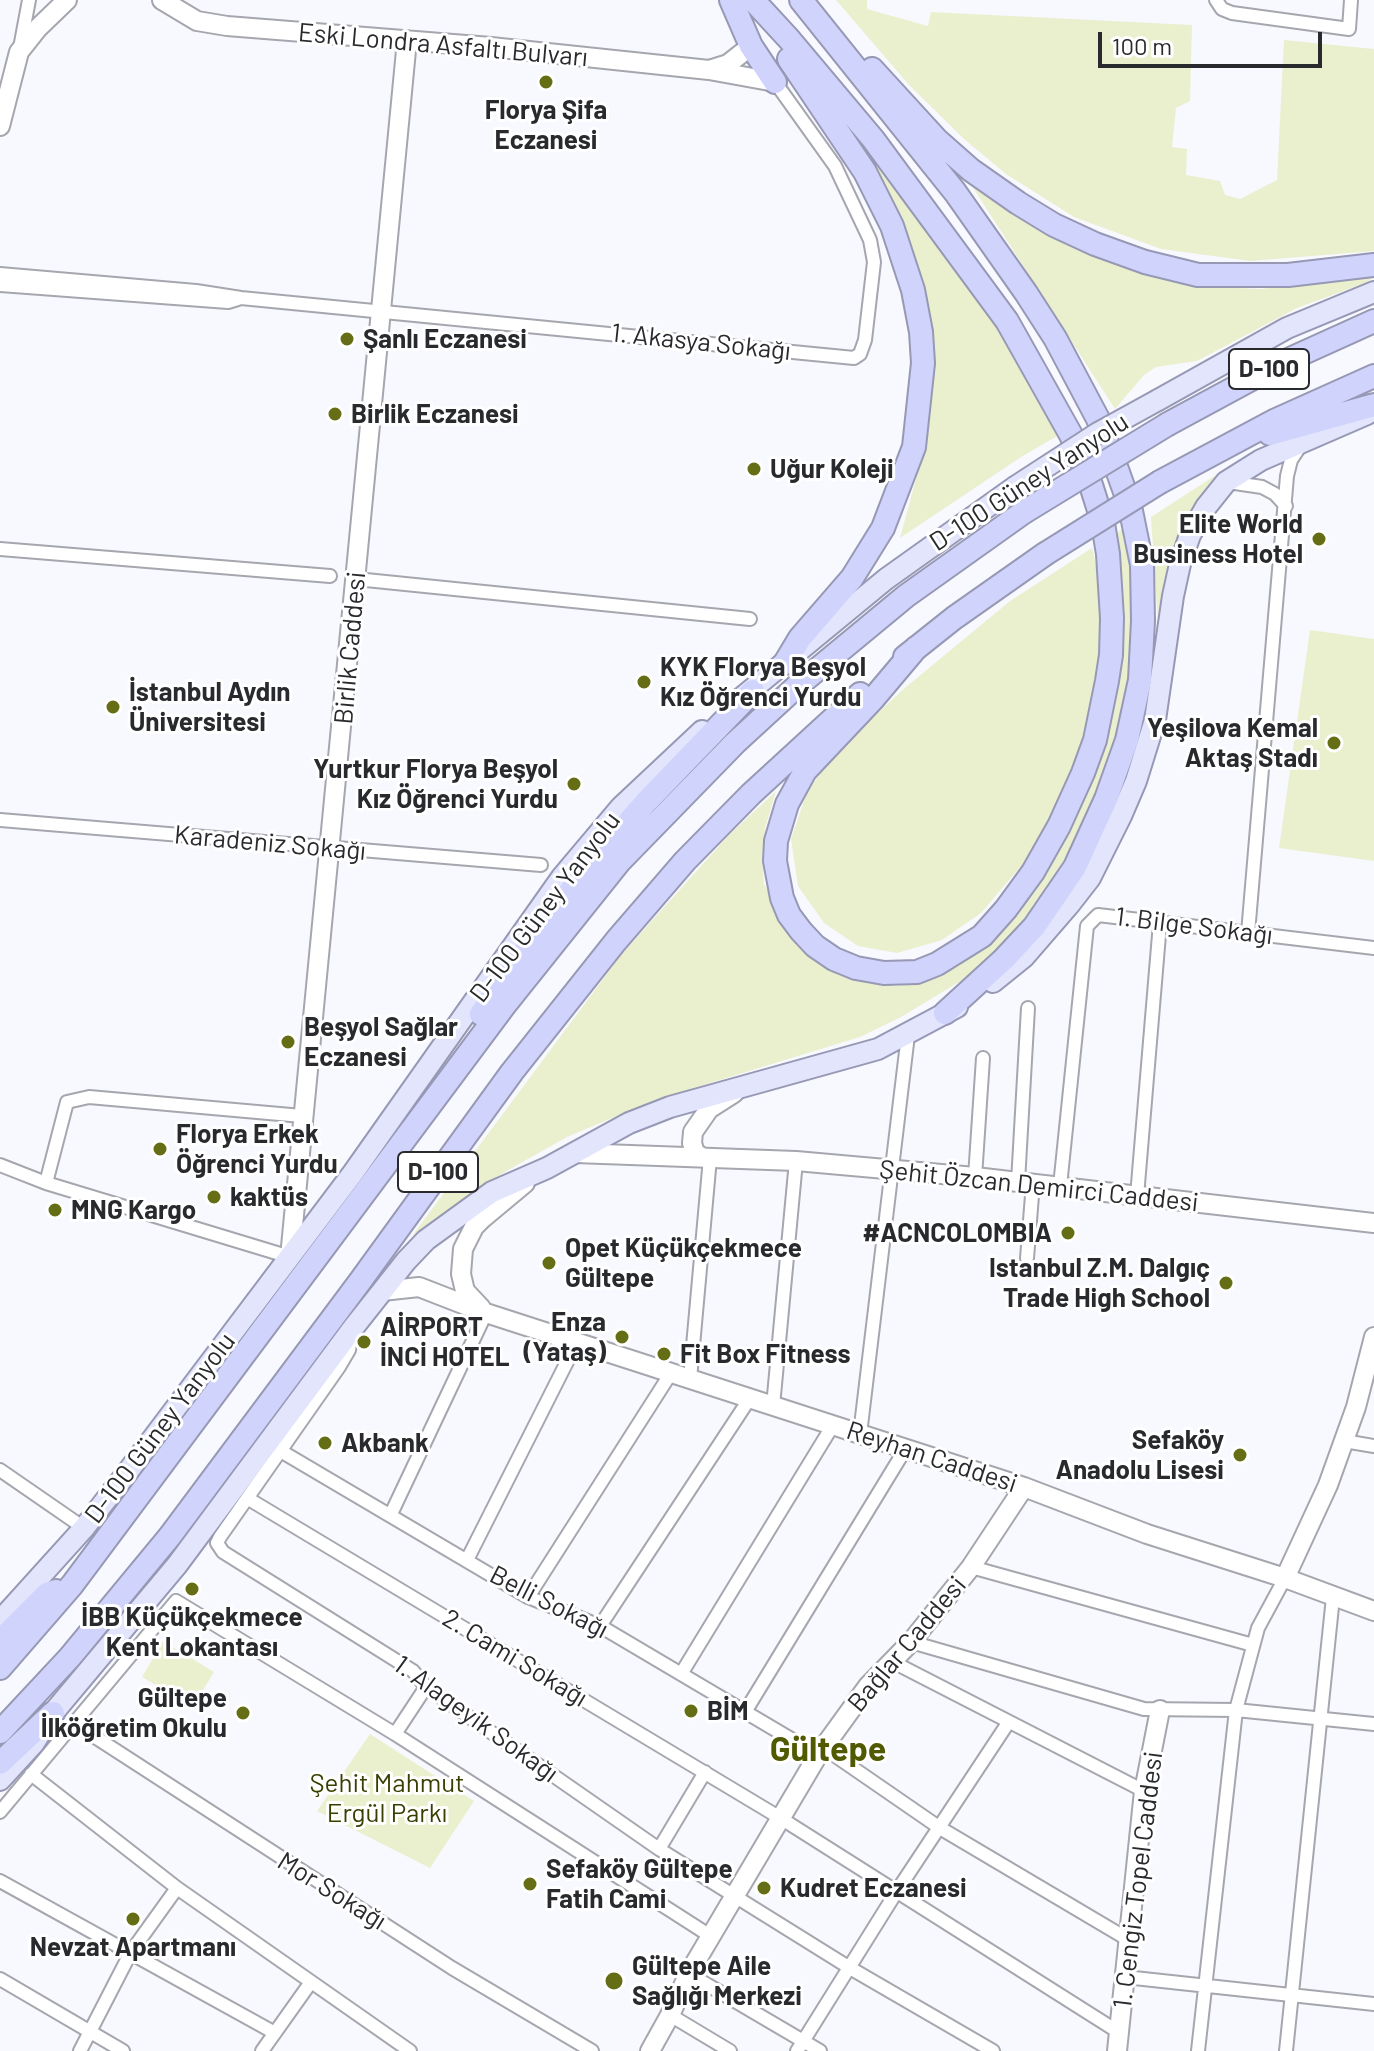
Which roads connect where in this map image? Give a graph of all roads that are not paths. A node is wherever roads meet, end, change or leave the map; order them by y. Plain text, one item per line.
1 (29, 0) edge
2 (67, 0) edge
3 (162, 0) edge
4 (731, 0) edge
5 (752, 0) edge
6 (804, 0) edge
7 (1216, 0) edge
8 (1351, 0) edge
9 (176, 6) edge
10 (407, 40) junction
11 (751, 46) junction
12 (19, 52) junction
13 (709, 70) junction
14 (775, 82) junction
15 (0, 126) edge
16 (1374, 265) edge
17 (0, 274) edge
18 (0, 285) edge
19 (1374, 292) edge
20 (241, 298) junction
21 (380, 310) junction
22 (1374, 321) edge
23 (1374, 376) edge
24 (1374, 408) edge
25 (1310, 439) junction
26 (1233, 442) junction
27 (1226, 482) junction
28 (1286, 506) junction
29 (0, 549) edge
30 (330, 576) dead end
31 (356, 579) junction
32 (750, 619) dead end
33 (916, 648) junction
34 (785, 663) junction
35 (753, 691) junction
36 (0, 820) edge
37 (330, 849) junction
38 (541, 865) dead end
39 (1160, 923) junction
40 (1248, 933) junction
41 (1374, 948) edge
42 (1028, 1008) dead end
43 (945, 1013) junction
44 (908, 1035) junction
45 (983, 1058) dead end
46 (748, 1085) junction
47 (427, 1110) junction
48 (302, 1116) junction
49 (575, 1153) junction
50 (707, 1158) junction
51 (796, 1161) junction
52 (0, 1165) edge
53 (547, 1168) junction
54 (892, 1170) junction
55 (975, 1177) junction
56 (1026, 1182) junction
57 (46, 1183) junction
58 (1060, 1186) junction
59 (1137, 1196) junction
60 (1374, 1223) edge
61 (290, 1257) junction
62 (1027, 1258) dead end
63 (382, 1291) junction
64 (486, 1313) junction
65 (353, 1328) junction
66 (1374, 1337) edge
67 (577, 1342) junction
68 (1372, 1361) edge
69 (671, 1373) junction
70 (690, 1379) junction
71 (750, 1398) junction
72 (773, 1406) junction
73 (833, 1425) junction
74 (860, 1434) junction
75 (1344, 1441) junction
76 (1374, 1446) edge
77 (906, 1448) junction
78 (279, 1450) junction
79 (0, 1470) edge
80 (1024, 1487) junction
81 (247, 1498) junction
82 (391, 1514) junction
83 (84, 1528) junction
84 (467, 1560) junction
85 (971, 1567) junction
86 (1285, 1578) junction
87 (72, 1585) junction
88 (528, 1597) junction
89 (1333, 1597) junction
90 (1374, 1611) edge
91 (0, 1621) edge
92 (600, 1626) junction
93 (0, 1641) edge
94 (911, 1642) junction
95 (1253, 1645) junction
96 (891, 1661) junction
97 (0, 1668) edge
98 (681, 1674) junction
99 (426, 1687) junction
100 (1160, 1710) junction
101 (1236, 1710) junction
102 (745, 1712) junction
103 (53, 1713) junction
104 (1322, 1720) junction
105 (1008, 1723) junction
106 (75, 1724) junction
107 (1374, 1724) edge
108 (0, 1732) edge
109 (395, 1734) junction
110 (821, 1752) junction
111 (0, 1763) edge
112 (705, 1772) junction
113 (31, 1774) junction
114 (0, 1780) edge
115 (1144, 1791) junction
116 (0, 1812) edge
117 (782, 1819) junction
118 (940, 1828) junction
119 (659, 1849) junction
120 (1, 1885) edge
121 (177, 1888) junction
122 (897, 1891) junction
123 (736, 1895) junction
124 (712, 1937) junction
125 (1129, 1940) junction
126 (131, 1952) junction
127 (850, 1968) junction
128 (689, 1974) junction
129 (1125, 1977) junction
130 (0, 1979) edge
131 (311, 1982) junction
132 (1203, 1986) junction
133 (1293, 1995) junction
134 (1374, 2004) edge
135 (670, 2015) junction
136 (90, 2033) junction
137 (275, 2033) junction
138 (1118, 2042) edge
139 (801, 2045) edge
140 (80, 2051) edge
141 (123, 2051) edge
142 (262, 2051) edge
143 (410, 2051) edge
144 (592, 2051) edge
145 (650, 2051) edge
146 (730, 2051) edge
147 (820, 2051) edge
148 (993, 2051) edge
149 (1198, 2051) edge
150 (1286, 2051) edge

1 - 12 street
2 - 12 street
3 - 9 street, Eski Londra Asfaltı Bulvarı
4 - 11 highway
5 - 33 highway
5 - 34 highway
6 - 16 highway
6 - 43 highway
7 - 8 street
9 - 10 street, Eski Londra Asfaltı Bulvarı
10 - 13 street, Eski Londra Asfaltı Bulvarı
10 - 21 street, Birlik Caddesi
11 - 13 street
11 - 14 highway
12 - 15 street
13 - 14 street, Eski Londra Asfaltı Bulvarı
14 - 21 street, 1. Akasya Sokağı
17 - 20 street, 1. Akasya Sokağı
18 - 20 street, 1. Akasya Sokağı
19 - 34 main road, D-100 Güney Yanyolu, bridge
20 - 21 street, 1. Akasya Sokağı
21 - 31 street, Birlik Caddesi
22 - 47 highway, D-100, bridge
23 - 26 highway, D-100
24 - 25 main road
24 - 26 highway
25 - 27 main road
25 - 28 street
26 - 33 highway, D-100, bridge
27 - 28 street
27 - 43 main road
28 - 40 street
29 - 30 street
31 - 32 street
31 - 37 street, Birlik Caddesi
33 - 108 highway, D-100
34 - 35 main road, D-100 Güney Yanyolu
35 - 47 highway
35 - 61 main road, D-100 Güney Yanyolu
36 - 37 street, Karadeniz Sokağı
37 - 38 street, Karadeniz Sokağı
37 - 48 street, Birlik Caddesi
39 - 40 street, 1. Bilge Sokağı
39 - 58 street, 1. Bilge Sokağı
39 - 59 street
40 - 41 street, 1. Bilge Sokağı
42 - 56 street
43 - 44 main road
44 - 46 main road
44 - 54 street
45 - 55 street
46 - 49 main road
46 - 50 street
47 - 87 highway, D-100
48 - 57 street
48 - 61 street, Birlik Caddesi
49 - 50 street, Şehit Özcan Demirci Caddesi
49 - 53 main road
50 - 51 street, Şehit Özcan Demirci Caddesi
50 - 70 street
51 - 54 street, Şehit Özcan Demirci Caddesi
51 - 72 street
52 - 57 street
53 - 63 main road
53 - 64 street
54 - 55 street, Şehit Özcan Demirci Caddesi
54 - 74 street
55 - 56 street, Şehit Özcan Demirci Caddesi
56 - 58 street, Şehit Özcan Demirci Caddesi
56 - 62 street
57 - 61 street
58 - 59 street, Şehit Özcan Demirci Caddesi
59 - 60 street, Şehit Özcan Demirci Caddesi
61 - 83 main road, D-100 Güney Yanyolu
63 - 64 street, Reyhan Caddesi
63 - 65 main road
64 - 67 street, Reyhan Caddesi
64 - 82 street
65 - 78 street
65 - 103 main road
66 - 68 street
67 - 69 street, Reyhan Caddesi
67 - 84 street
68 - 75 street
69 - 70 street, Reyhan Caddesi
69 - 88 street
70 - 71 street, Reyhan Caddesi
71 - 72 street, Reyhan Caddesi
71 - 92 street
72 - 73 street, Reyhan Caddesi
73 - 74 street, Reyhan Caddesi
73 - 98 street
74 - 77 street, Reyhan Caddesi
75 - 76 street
75 - 86 street
77 - 80 street, Reyhan Caddesi
77 - 102 street
78 - 81 street
78 - 82 street, Belli Sokağı
79 - 83 street
80 - 85 street, Bağlar Caddesi
80 - 86 street, Reyhan Caddesi
81 - 99 street, 1. Alageyik Sokağı
81 - 112 street, 2. Cami Sokağı
82 - 84 street, Belli Sokağı
83 - 91 main road, D-100 Güney Yanyolu
84 - 88 street, Belli Sokağı
85 - 94 street, Bağlar Caddesi
85 - 95 street
86 - 89 street, Reyhan Caddesi
86 - 95 street
87 - 93 highway
87 - 97 highway, D-100
88 - 92 street, Belli Sokağı
89 - 90 street, Reyhan Caddesi
89 - 104 street
92 - 98 street, Belli Sokağı
94 - 96 street, Bağlar Caddesi
94 - 100 street
95 - 101 street
96 - 105 street
96 - 110 street, Bağlar Caddesi
98 - 102 street, Belli Sokağı
99 - 109 street
99 - 119 street, 1. Alageyik Sokağı
100 - 101 street
100 - 115 street, 1. Cengiz Topel Caddesi
101 - 104 street
101 - 132 street
102 - 110 street, Belli Sokağı
103 - 111 highway
103 - 114 main road
104 - 107 street
104 - 133 street
105 - 115 street
105 - 118 street
106 - 109 street
106 - 113 street
106 - 144 street, Mor Sokağı
109 - 124 street
110 - 117 street, Bağlar Caddesi
110 - 118 street, Belli Sokağı
112 - 117 street, 2. Cami Sokağı
112 - 119 street
113 - 116 street
113 - 121 street
115 - 125 street, 1. Cengiz Topel Caddesi
117 - 122 street, 2. Cami Sokağı
117 - 123 street, Bağlar Caddesi
118 - 122 street
118 - 125 street, Belli Sokağı
119 - 123 street, 1. Alageyik Sokağı
120 - 126 street
121 - 126 street
121 - 131 street
122 - 127 street
122 - 138 street, 2. Cami Sokağı
123 - 124 street, Bağlar Caddesi
123 - 127 street, 1. Alageyik Sokağı
124 - 128 street, Bağlar Caddesi
125 - 129 street, 1. Cengiz Topel Caddesi
126 - 136 street
126 - 137 street
127 - 139 street
127 - 148 street, 1. Alageyik Sokağı
128 - 135 street, Bağlar Caddesi
128 - 139 street
129 - 132 street
129 - 138 street, 1. Cengiz Topel Caddesi
130 - 136 street
131 - 137 street
131 - 143 street
132 - 133 street
132 - 149 street
133 - 134 street
133 - 150 street
135 - 145 street, Bağlar Caddesi
135 - 146 street
136 - 140 street
136 - 141 street
137 - 142 street
139 - 147 street

